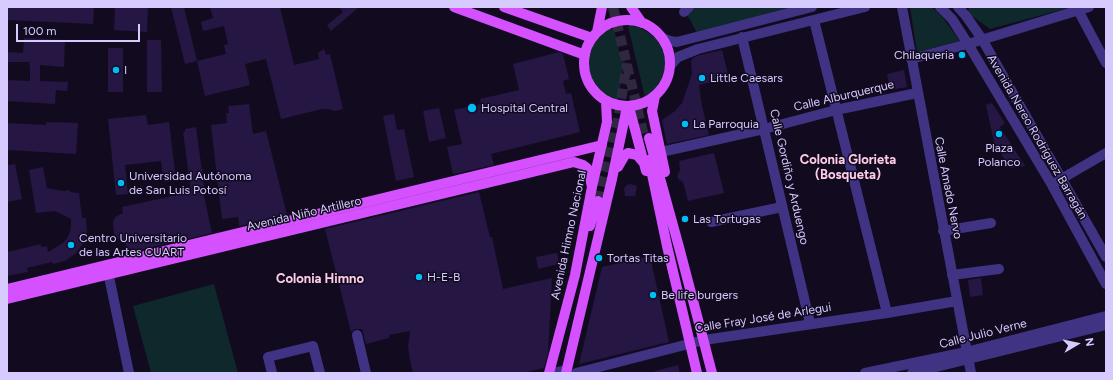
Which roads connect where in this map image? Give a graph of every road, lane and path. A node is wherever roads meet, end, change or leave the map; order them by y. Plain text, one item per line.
1 (454, 7) edge
2 (504, 7) edge
3 (602, 7) edge
4 (631, 7) edge
5 (812, 7) edge
6 (865, 7) edge
7 (902, 7) edge
8 (940, 7) edge
9 (958, 7) edge
10 (1089, 7) edge
11 (1078, 10) junction
12 (814, 20) junction
13 (642, 23) junction
14 (594, 35) junction
15 (742, 37) junction
16 (662, 38) junction
17 (982, 39) junction
18 (968, 44) junction
19 (585, 55) junction
20 (911, 59) junction
21 (1106, 63) edge
22 (670, 66) junction
23 (917, 93) junction
24 (655, 96) junction
25 (606, 101) junction
26 (628, 107) junction
27 (836, 110) junction
28 (764, 128) junction
29 (602, 145) junction
30 (661, 152) junction
31 (1106, 153) edge
32 (644, 162) junction
33 (612, 179) junction
34 (1061, 179) junction
35 (1052, 185) junction
36 (592, 188) junction
37 (395, 200) junction
38 (598, 201) tunnel mouth
39 (782, 206) junction
40 (711, 222) dead end
41 (991, 223) dead end
42 (943, 231) junction
43 (667, 246) junction
44 (679, 246) junction
45 (1106, 257) edge
46 (999, 269) dead end
47 (107, 270) junction
48 (1103, 272) edge
49 (575, 275) junction
50 (952, 275) junction
51 (1106, 284) edge
52 (7, 289) edge
53 (7, 299) edge
54 (957, 301) junction
55 (887, 313) junction
56 (1106, 316) edge
57 (810, 323) junction
58 (1106, 325) edge
59 (1057, 333) junction
60 (357, 335) dead end
61 (704, 340) junction
62 (690, 343) junction
63 (967, 356) junction
64 (570, 372) edge
65 (129, 373) edge
66 (272, 373) edge
67 (320, 373) edge
68 (366, 373) edge
69 (549, 373) edge
70 (553, 373) edge
71 (697, 373) edge
72 (712, 373) edge
73 (867, 373) edge
74 (912, 373) edge
75 (970, 373) edge

1 - 19 main road
2 - 14 main road
3 - 14 main road
4 - 13 main road
5 - 16 street
6 - 12 street
7 - 20 street, Calle Amado Nervo
8 - 18 street, Avenida Nereo Rodríguez Barragán
9 - 17 street, Avenida Nereo Rodríguez Barragán
10 - 11 street
11 - 17 street
11 - 21 street
12 - 15 street
12 - 27 street
13 - 14 main road
13 - 16 main road
14 - 19 main road
15 - 22 street
15 - 28 street, Calle Gordiño y Arduengo
16 - 22 main road
17 - 18 street
17 - 34 street, Avenida Nereo Rodríguez Barragán
18 - 20 street
18 - 35 street, Avenida Nereo Rodríguez Barragán
19 - 25 main road
20 - 23 street, Calle Amado Nervo
22 - 24 main road
23 - 27 street, Calle Alburquerque
23 - 42 street, Calle Amado Nervo
24 - 26 main road
24 - 30 main road
25 - 26 main road
25 - 29 main road, Avenida Himno Nacional
26 - 32 main road
26 - 33 main road
27 - 28 street, Calle Alburquerque
27 - 55 street
28 - 30 street, Calle Alburquerque
28 - 39 street, Calle Gordiño y Arduengo
29 - 36 main road, Avenida Himno Nacional
29 - 37 main road, Avenida Niño Artillero
30 - 44 main road
31 - 34 street
32 - 33 main road
32 - 43 main road
33 - 64 main road
34 - 35 street
34 - 45 street, Avenida Nereo Rodríguez Barragán
35 - 48 street, Avenida Nereo Rodríguez Barragán
36 - 37 main road, Avenida Niño Artillero
36 - 49 main road, Avenida Himno Nacional
37 - 47 main road, Avenida Niño Artillero
38 - 49 main road
39 - 40 street
39 - 57 street, Calle Gordiño y Arduengo
41 - 42 street
42 - 50 street, Calle Amado Nervo
43 - 44 main road
43 - 62 main road
44 - 61 main road
46 - 50 street
47 - 52 main road, Avenida Niño Artillero
47 - 53 main road, Avenida Niño Artillero
47 - 65 street
48 - 51 street, Avenida Nereo Rodríguez Barragán
49 - 69 main road, Avenida Himno Nacional
50 - 54 street, Calle Amado Nervo
54 - 55 street, Calle Fray José de Arlegui
54 - 63 street, Calle Amado Nervo
55 - 57 street, Calle Fray José de Arlegui
56 - 59 street, Calle Julio Verne
57 - 61 street, Calle Fray José de Arlegui
58 - 59 street, Calle Julio Verne
59 - 63 street, Calle Julio Verne
60 - 68 street
61 - 62 street, Calle Fray José de Arlegui
61 - 72 main road
62 - 64 street, Calle Fray José de Arlegui
62 - 71 main road
63 - 73 street, Calle Julio Verne
63 - 74 street, Calle Julio Verne
63 - 75 street, Calle Amado Nervo
64 - 70 street, Calle Fray José de Arlegui
66 - 67 street

